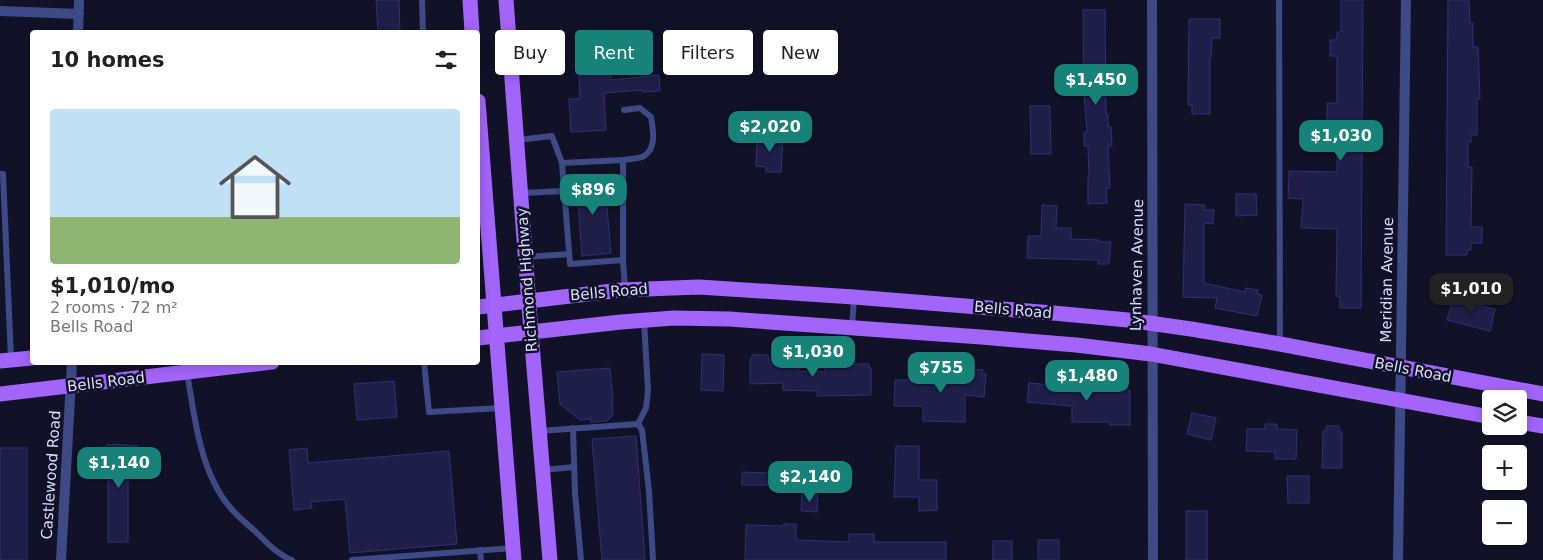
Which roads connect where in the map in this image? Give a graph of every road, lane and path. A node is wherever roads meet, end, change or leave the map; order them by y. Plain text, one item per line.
1 (79, 0) edge
2 (422, 0) edge
3 (470, 0) edge
4 (506, 0) edge
5 (1152, 0) edge
6 (1279, 0) edge
7 (1406, 0) edge
8 (0, 11) edge
9 (78, 14) junction
10 (78, 30) edge
11 (423, 30) edge
12 (472, 30) edge
13 (624, 110) dead end
14 (480, 127) edge
15 (516, 140) junction
16 (623, 160) junction
17 (562, 163) junction
18 (0, 174) edge
19 (564, 191) junction
20 (520, 193) junction
21 (569, 254) junction
22 (525, 257) junction
23 (624, 260) junction
24 (625, 289) junction
25 (854, 297) junction
26 (529, 300) junction
27 (493, 305) junction
28 (480, 307) edge
29 (644, 320) junction
30 (1151, 323) junction
31 (852, 327) junction
32 (531, 332) junction
33 (496, 336) junction
34 (480, 338) edge
35 (1280, 344) junction
36 (1151, 354) junction
37 (30, 358) edge
38 (6, 361) edge
39 (72, 365) edge
40 (247, 365) edge
41 (424, 365) edge
42 (1401, 368) junction
43 (188, 372) junction
44 (71, 386) junction
45 (0, 394) edge
46 (1543, 394) edge
47 (1400, 400) junction
48 (501, 408) junction
49 (1482, 415) edge
50 (1527, 423) edge
51 (638, 424) junction
52 (1543, 426) edge
53 (573, 428) junction
54 (539, 431) junction
55 (574, 468) junction
56 (542, 470) junction
57 (480, 550) junction
58 (513, 554) edge
59 (61, 560) edge
60 (292, 560) edge
61 (352, 560) edge
62 (481, 560) edge
63 (550, 560) edge
64 (581, 560) edge
65 (653, 560) edge
66 (1153, 560) edge
67 (1398, 560) edge

1 - 9 street
2 - 11 lane
3 - 12 main road
4 - 15 main road, Richmond Highway
5 - 30 street, Lynhaven Avenue
6 - 35 lane
7 - 42 street, Meridian Avenue
8 - 9 street
9 - 10 street
13 - 16 lane
14 - 27 main road
15 - 17 lane
15 - 20 main road, Richmond Highway
16 - 17 lane
16 - 23 lane
17 - 19 lane
18 - 38 lane
19 - 20 lane
19 - 21 lane
20 - 22 main road, Richmond Highway
21 - 22 lane
21 - 23 lane
22 - 26 main road, Richmond Highway
23 - 24 lane
24 - 25 main road, Bells Road
24 - 26 main road, Bells Road
25 - 30 main road, Bells Road
25 - 31 lane
26 - 27 main road, Bells Road
26 - 32 main road, Richmond Highway
27 - 28 main road, Bells Road
27 - 33 main road
29 - 31 main road, Bells Road
29 - 32 main road, Bells Road
29 - 51 lane
30 - 35 main road, Bells Road
30 - 36 street, Lynhaven Avenue
31 - 36 main road, Bells Road
32 - 33 main road, Bells Road
32 - 54 main road, Richmond Highway
33 - 34 main road, Bells Road
33 - 48 main road
35 - 42 main road, Bells Road
36 - 47 main road, Bells Road
36 - 66 street, Lynhaven Avenue
37 - 38 main road
39 - 44 street, Castlewood Road
40 - 43 main road, Bells Road
41 - 48 lane
42 - 46 main road, Bells Road
42 - 47 street, Meridian Avenue
43 - 44 main road, Bells Road
43 - 60 lane
44 - 45 main road, Bells Road
44 - 59 street, Castlewood Road
47 - 49 main road, Bells Road
47 - 67 street, Meridian Avenue
48 - 58 main road
50 - 52 main road
51 - 53 lane
51 - 65 lane
53 - 54 lane
53 - 55 lane
54 - 56 main road, Richmond Highway
55 - 56 lane
55 - 64 lane
56 - 63 main road, Richmond Highway
57 - 58 lane
57 - 61 lane
57 - 62 lane

